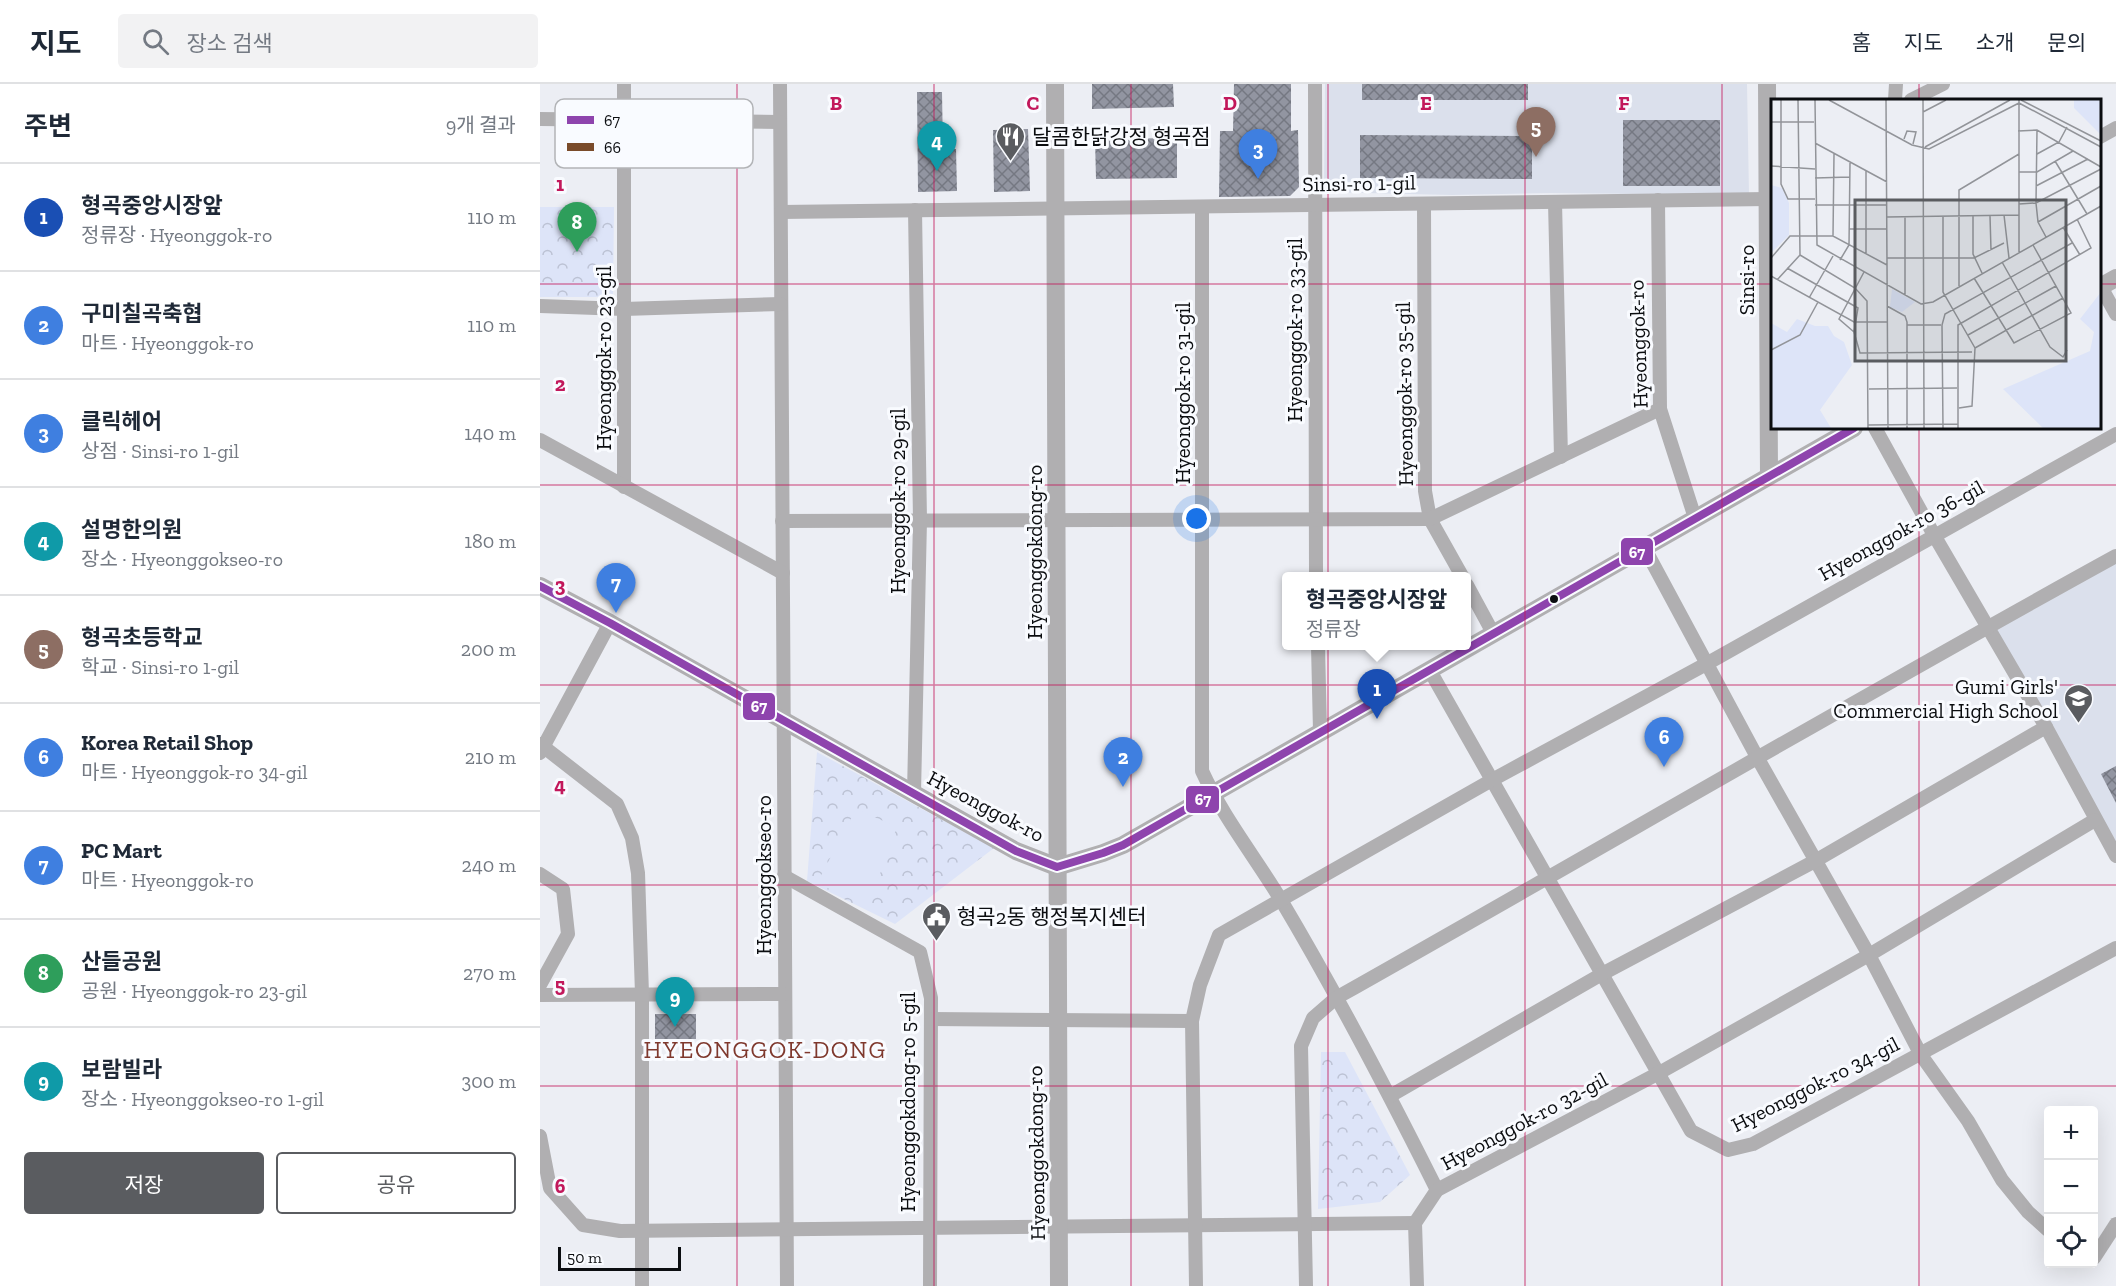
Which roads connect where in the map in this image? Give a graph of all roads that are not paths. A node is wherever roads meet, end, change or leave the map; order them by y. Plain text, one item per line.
1 (780, 84) edge
2 (1055, 84) edge
3 (1315, 84) edge
4 (1767, 84) edge
5 (1896, 84) edge
6 (1943, 84) edge
7 (1895, 99) edge
8 (1913, 99) edge
9 (1770, 113) edge
10 (540, 119) edge
11 (555, 119) edge
12 (753, 122) edge
13 (780, 122) junction
14 (2116, 128) edge
15 (2101, 136) edge
16 (624, 168) edge
17 (1768, 199) junction
18 (1658, 200) junction
19 (1555, 202) junction
20 (1424, 204) junction
21 (1316, 205) junction
22 (1202, 207) junction
23 (1055, 208) junction
24 (915, 210) junction
25 (781, 212) junction
26 (2105, 284) edge
27 (781, 304) junction
28 (540, 306) edge
29 (624, 309) junction
30 (2116, 314) edge
31 (1660, 409) junction
32 (1852, 429) edge
33 (1876, 429) edge
34 (2116, 434) edge
35 (540, 440) edge
36 (1561, 457) junction
37 (1769, 476) junction
38 (624, 487) junction
39 (1695, 518) junction
40 (1203, 519) junction
41 (1315, 519) junction
42 (1430, 519) junction
43 (920, 520) junction
44 (1057, 520) junction
45 (782, 521) junction
46 (1934, 535) junction
47 (1644, 547) junction
48 (2116, 556) edge
49 (1317, 572) edge
50 (1460, 572) edge
51 (783, 573) junction
52 (540, 586) edge
53 (1471, 592) edge
54 (610, 623) junction
55 (1987, 627) junction
56 (1493, 633) junction
57 (1471, 645) edge
58 (1318, 650) edge
59 (1463, 650) edge
60 (1707, 663) junction
61 (1429, 669) junction
62 (784, 722) junction
63 (2046, 727) junction
64 (1320, 731) junction
65 (541, 748) edge
66 (1757, 757) junction
67 (1492, 780) junction
68 (914, 793) junction
69 (1212, 793) junction
70 (2095, 820) junction
71 (2116, 856) edge
72 (1815, 861) junction
73 (1057, 867) junction
74 (540, 874) edge
75 (784, 876) junction
76 (1548, 879) junction
77 (1281, 900) junction
78 (2116, 948) edge
79 (1869, 955) junction
80 (1602, 974) junction
81 (540, 985) edge
82 (642, 994) junction
83 (785, 994) junction
84 (540, 995) edge
85 (1336, 998) junction
86 (932, 1019) junction
87 (1057, 1020) junction
88 (1192, 1021) junction
89 (1921, 1055) junction
90 (1659, 1073) junction
91 (1390, 1096) junction
92 (540, 1136) edge
93 (1437, 1190) junction
94 (1415, 1223) junction
95 (1305, 1224) junction
96 (2116, 1224) edge
97 (1195, 1225) junction
98 (1059, 1226) junction
99 (2044, 1226) edge
100 (929, 1228) junction
101 (786, 1229) junction
102 (642, 1230) junction
103 (2098, 1252) edge
104 (642, 1286) edge
105 (787, 1286) edge
106 (930, 1286) edge
107 (1059, 1286) edge
108 (1196, 1286) edge
109 (1306, 1286) edge
110 (1417, 1286) edge

1 - 13 street, Hyeonggokseo-ro
2 - 23 street, Hyeonggokdong-ro
3 - 21 street, Hyeonggok-ro 33-gil
4 - 9 street, Sinsi-ro
5 - 7 street
6 - 8 street
9 - 17 street, Sinsi-ro
10 - 11 street
12 - 13 street
13 - 25 street, Hyeonggokseo-ro
14 - 15 street
16 - 29 street, Hyeonggok-ro 23-gil
17 - 18 street, Sinsi-ro 1-gil
17 - 37 street, Sinsi-ro
18 - 19 street, Sinsi-ro 1-gil
18 - 31 street, Hyeonggok-ro
19 - 20 street, Sinsi-ro 1-gil
19 - 36 street
20 - 21 street, Sinsi-ro 1-gil
20 - 42 street, Hyeonggok-ro 35-gil
21 - 22 street, Sinsi-ro 1-gil
21 - 41 street, Hyeonggok-ro 33-gil
22 - 23 street, Sinsi-ro 1-gil
22 - 40 street, Hyeonggok-ro 31-gil
23 - 24 street
23 - 44 street, Hyeonggokdong-ro
24 - 25 street
24 - 43 street, Hyeonggok-ro 29-gil
25 - 27 street, Hyeonggokseo-ro
26 - 30 street
27 - 29 street
27 - 45 street, Hyeonggokseo-ro
28 - 29 street
29 - 38 street, Hyeonggok-ro 23-gil
31 - 36 street
31 - 39 street, Hyeonggok-ro
32 - 37 street, Hyeonggok-ro
33 - 46 street
34 - 46 street, Hyeonggok-ro 36-gil
35 - 38 street
36 - 42 street
37 - 39 street, Hyeonggok-ro
38 - 51 street
39 - 47 street, Hyeonggok-ro
40 - 41 street
40 - 44 street
40 - 69 street, Hyeonggok-ro 31-gil
41 - 42 street
41 - 49 street, Hyeonggok-ro 33-gil
42 - 50 street, Hyeonggok-ro 35-gil
43 - 44 street
43 - 45 street
43 - 68 street, Hyeonggok-ro 29-gil
44 - 73 street, Hyeonggokdong-ro
45 - 51 street, Hyeonggokseo-ro
46 - 55 street
46 - 60 street, Hyeonggok-ro 36-gil
47 - 56 street, Hyeonggok-ro
47 - 60 street
48 - 55 street
51 - 62 street, Hyeonggokseo-ro
52 - 54 street, Hyeonggok-ro
53 - 56 street
54 - 62 street, Hyeonggok-ro
54 - 65 street
55 - 63 street
55 - 66 street
56 - 57 street, Hyeonggok-ro
58 - 64 street
59 - 61 street, Hyeonggok-ro
60 - 66 street
60 - 67 street
61 - 64 street, Hyeonggok-ro
61 - 67 street, Hyeonggok-ro 34-gil
62 - 68 street, Hyeonggok-ro
62 - 75 street, Hyeonggokseo-ro
63 - 70 street
63 - 72 street
64 - 69 street, Hyeonggok-ro
65 - 82 street
66 - 72 street
66 - 76 street
67 - 76 street, Hyeonggok-ro 34-gil
67 - 77 street
68 - 73 street, Hyeonggok-ro
69 - 73 street, Hyeonggok-ro
69 - 77 street, Hyeonggok-ro 32-gil
70 - 71 street
70 - 79 street
72 - 79 street
72 - 80 street
73 - 87 street, Hyeonggokdong-ro
74 - 81 street
75 - 83 street, Hyeonggokseo-ro
75 - 86 street, Hyeonggokdong-ro 5-gil
76 - 80 street, Hyeonggok-ro 34-gil
76 - 85 street
77 - 85 street, Hyeonggok-ro 32-gil
77 - 88 street
78 - 89 street
79 - 89 street
79 - 90 street
80 - 90 street, Hyeonggok-ro 34-gil
80 - 91 street
82 - 83 street
82 - 84 street
82 - 102 street
83 - 101 street, Hyeonggokseo-ro
85 - 91 street, Hyeonggok-ro 32-gil
85 - 95 street
86 - 87 street
86 - 100 street, Hyeonggokdong-ro 5-gil
87 - 88 street
87 - 98 street, Hyeonggokdong-ro
88 - 97 street
89 - 90 street, Hyeonggok-ro 34-gil
89 - 99 street
90 - 93 street, Hyeonggok-ro 32-gil
91 - 93 street, Hyeonggok-ro 32-gil
92 - 102 street
93 - 94 street
94 - 95 street, Hyeonggokdong-ro 5-gil
94 - 110 street
95 - 97 street, Hyeonggokdong-ro 5-gil
95 - 109 street
96 - 103 street
97 - 98 street, Hyeonggokdong-ro 5-gil
97 - 108 street
98 - 100 street, Hyeonggokdong-ro 5-gil
98 - 107 street, Hyeonggokdong-ro
100 - 101 street, Hyeonggokdong-ro 5-gil
100 - 106 street
101 - 102 street
101 - 105 street, Hyeonggokseo-ro
102 - 104 street

